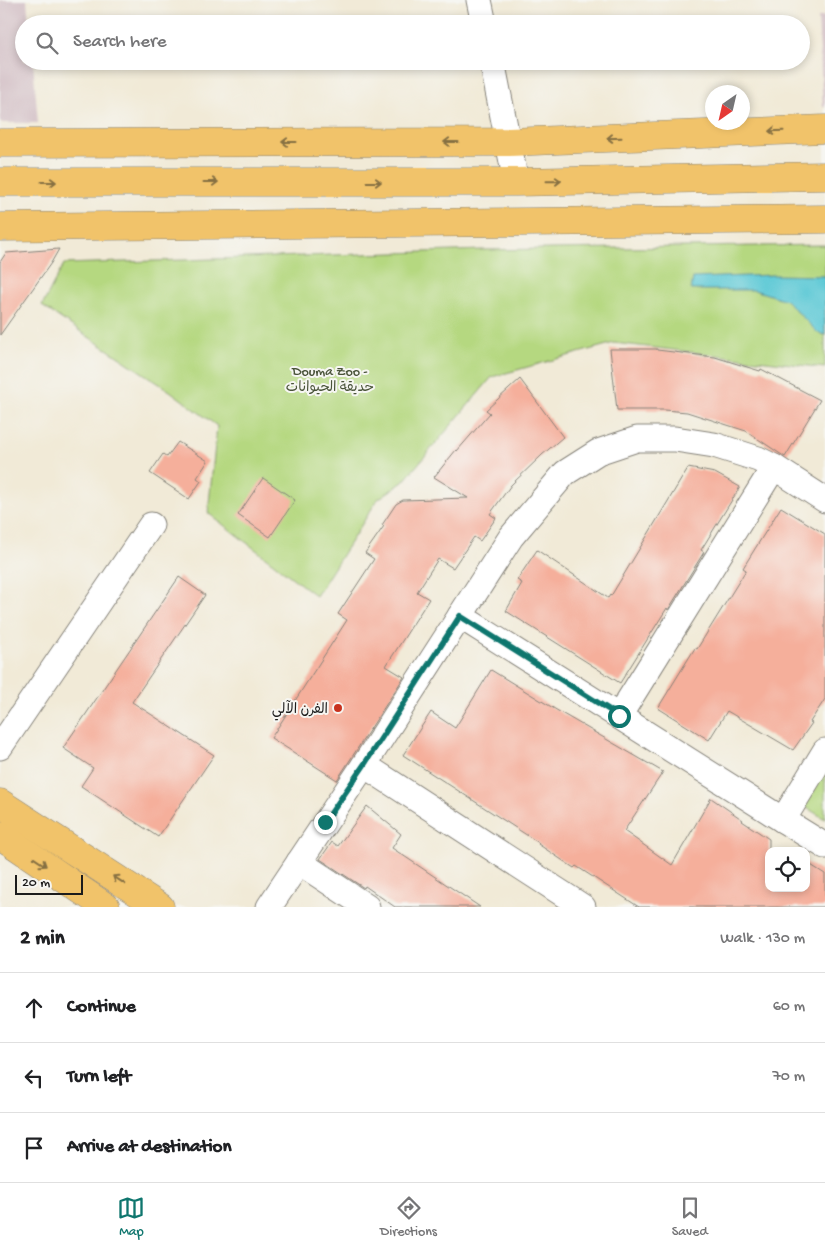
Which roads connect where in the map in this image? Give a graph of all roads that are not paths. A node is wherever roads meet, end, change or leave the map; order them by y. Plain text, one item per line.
1 (479, 0) edge
2 (482, 15) edge
3 (494, 70) edge
4 (825, 129) edge
5 (509, 142) junction
6 (0, 143) edge
7 (825, 176) edge
8 (0, 182) edge
9 (516, 182) junction
10 (825, 218) edge
11 (0, 226) edge
12 (774, 468) junction
13 (821, 489) edge
14 (151, 525) dead end
15 (460, 616) junction
16 (619, 716) junction
17 (0, 747) edge
18 (825, 750) edge
19 (364, 765) junction
20 (0, 803) edge
21 (783, 820) junction
22 (2, 842) edge
23 (825, 846) edge
24 (299, 862) junction
25 (106, 907) edge
26 (160, 907) edge
27 (268, 907) edge
28 (367, 907) edge
29 (583, 907) edge

1 - 2 street
3 - 5 street
4 -> 5 main road
5 -> 6 main road
5 - 9 street
9 -> 7 main road
8 -> 9 main road
10 - 11 main road
12 - 13 street
12 - 15 street
12 - 16 street
14 - 17 street
15 - 16 street
15 - 19 street
16 - 21 street
18 - 21 street
19 - 24 street
19 - 29 street
26 -> 20 main road
21 - 23 street
22 -> 25 main road
24 - 27 street
24 - 28 street

